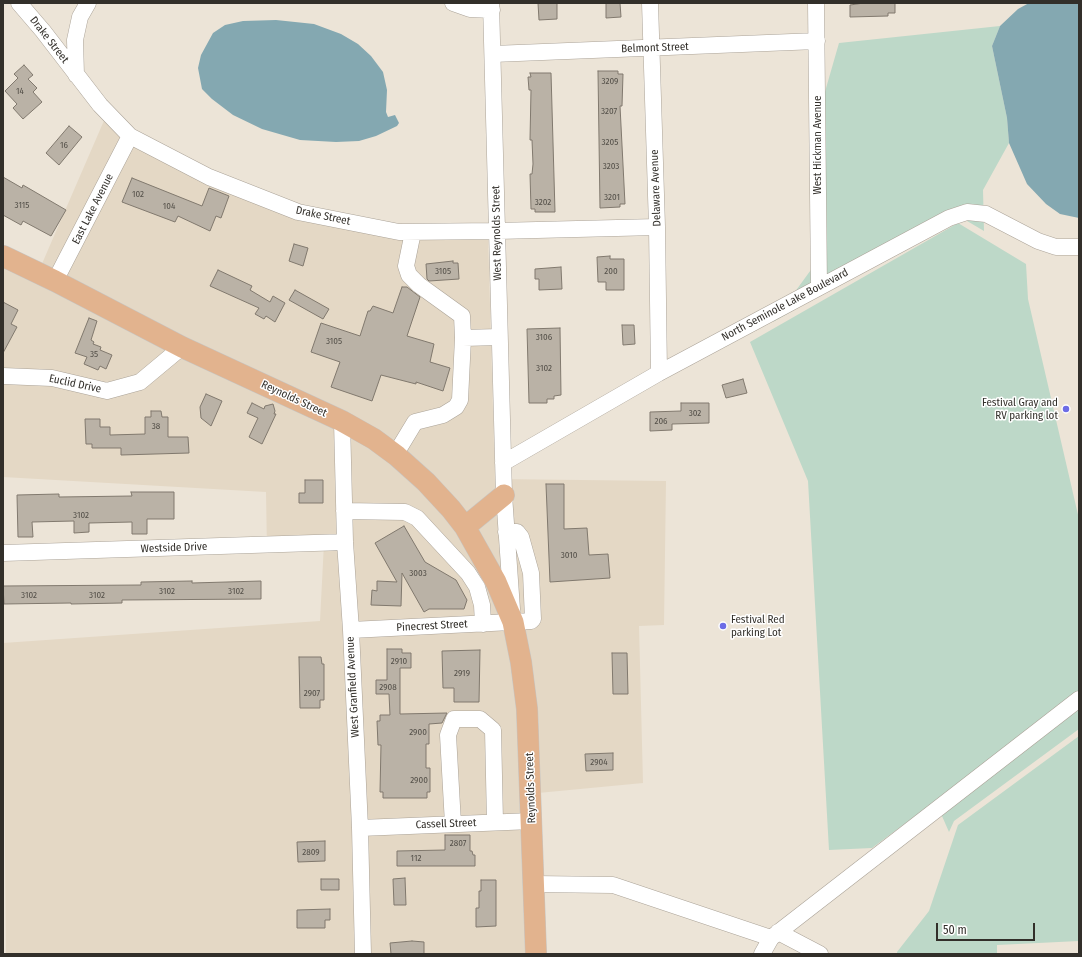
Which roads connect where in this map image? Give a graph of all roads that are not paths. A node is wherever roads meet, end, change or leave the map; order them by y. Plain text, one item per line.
1 (19, 3) edge
2 (88, 3) edge
3 (453, 3) edge
4 (650, 3) edge
5 (816, 3) edge
6 (492, 7) edge
7 (817, 41) junction
8 (651, 48) junction
9 (493, 54) junction
10 (76, 75) junction
11 (130, 136) junction
12 (657, 227) junction
13 (497, 231) junction
14 (413, 232) junction
15 (1079, 247) edge
16 (3, 256) edge
17 (56, 281) junction
18 (819, 287) junction
19 (499, 337) junction
20 (463, 338) junction
21 (182, 347) junction
22 (659, 373) junction
23 (3, 376) edge
24 (342, 421) junction
25 (396, 455) junction
26 (503, 463) junction
27 (504, 495) junction
28 (344, 511) junction
29 (465, 527) junction
30 (506, 532) junction
31 (345, 542) junction
32 (3, 553) edge
33 (513, 622) junction
34 (483, 624) junction
35 (351, 630) junction
36 (1079, 699) edge
37 (532, 821) junction
38 (495, 822) junction
39 (453, 824) junction
40 (360, 828) junction
41 (534, 884) junction
42 (775, 935) junction
43 (362, 954) edge
44 (536, 954) edge
45 (762, 954) edge
46 (820, 954) edge

1 - 10 street, Drake Street
2 - 10 street
3 - 6 street
4 - 8 street, Delaware Avenue
5 - 7 street, West Hickman Avenue
6 - 9 street, West Reynolds Street
7 - 8 street, Belmont Street
7 - 18 street, West Hickman Avenue
8 - 9 street, Belmont Street
8 - 12 street, Delaware Avenue
9 - 13 street, West Reynolds Street
10 - 11 street, Drake Street
11 - 14 street, Drake Street
11 - 17 street, East Lake Avenue
12 - 13 street, Drake Street
12 - 22 street, Delaware Avenue
13 - 14 street, Drake Street
13 - 19 street, West Reynolds Street
14 - 20 street
15 - 18 street, North Seminole Lake Boulevard
16 - 17 main road, Reynolds Street
17 - 21 main road, Reynolds Street
18 - 22 street, North Seminole Lake Boulevard
19 - 20 street
19 - 26 street, West Reynolds Street
20 - 25 street
21 - 23 street, Euclid Drive
21 - 24 main road, Reynolds Street
22 - 26 street, North Seminole Lake Boulevard
24 - 25 main road, Reynolds Street
24 - 28 street, West Granfield Avenue
25 - 29 main road, Reynolds Street
26 - 27 street, Reynolds Street
27 - 29 main road
27 - 30 street, Reynolds Street
28 - 31 street, West Granfield Avenue
28 - 34 street
29 - 33 main road, Reynolds Street
30 - 33 street, Reynolds Street
30 - 33 street, Pinecrest Street
31 - 32 street, Westside Drive
31 - 35 street, West Granfield Avenue
33 - 34 street, Pinecrest Street
33 - 37 main road, Reynolds Street
34 - 35 street, Pinecrest Street
35 - 40 street, West Granfield Avenue
36 - 42 street
37 - 38 street, Cassell Street
37 - 41 main road, Reynolds Street
38 - 39 street, Cassell Street
38 - 39 street
39 - 40 street, Cassell Street
40 - 43 street, West Granfield Avenue
41 - 42 street
41 - 44 main road, Reynolds Street
42 - 45 street
42 - 46 street

